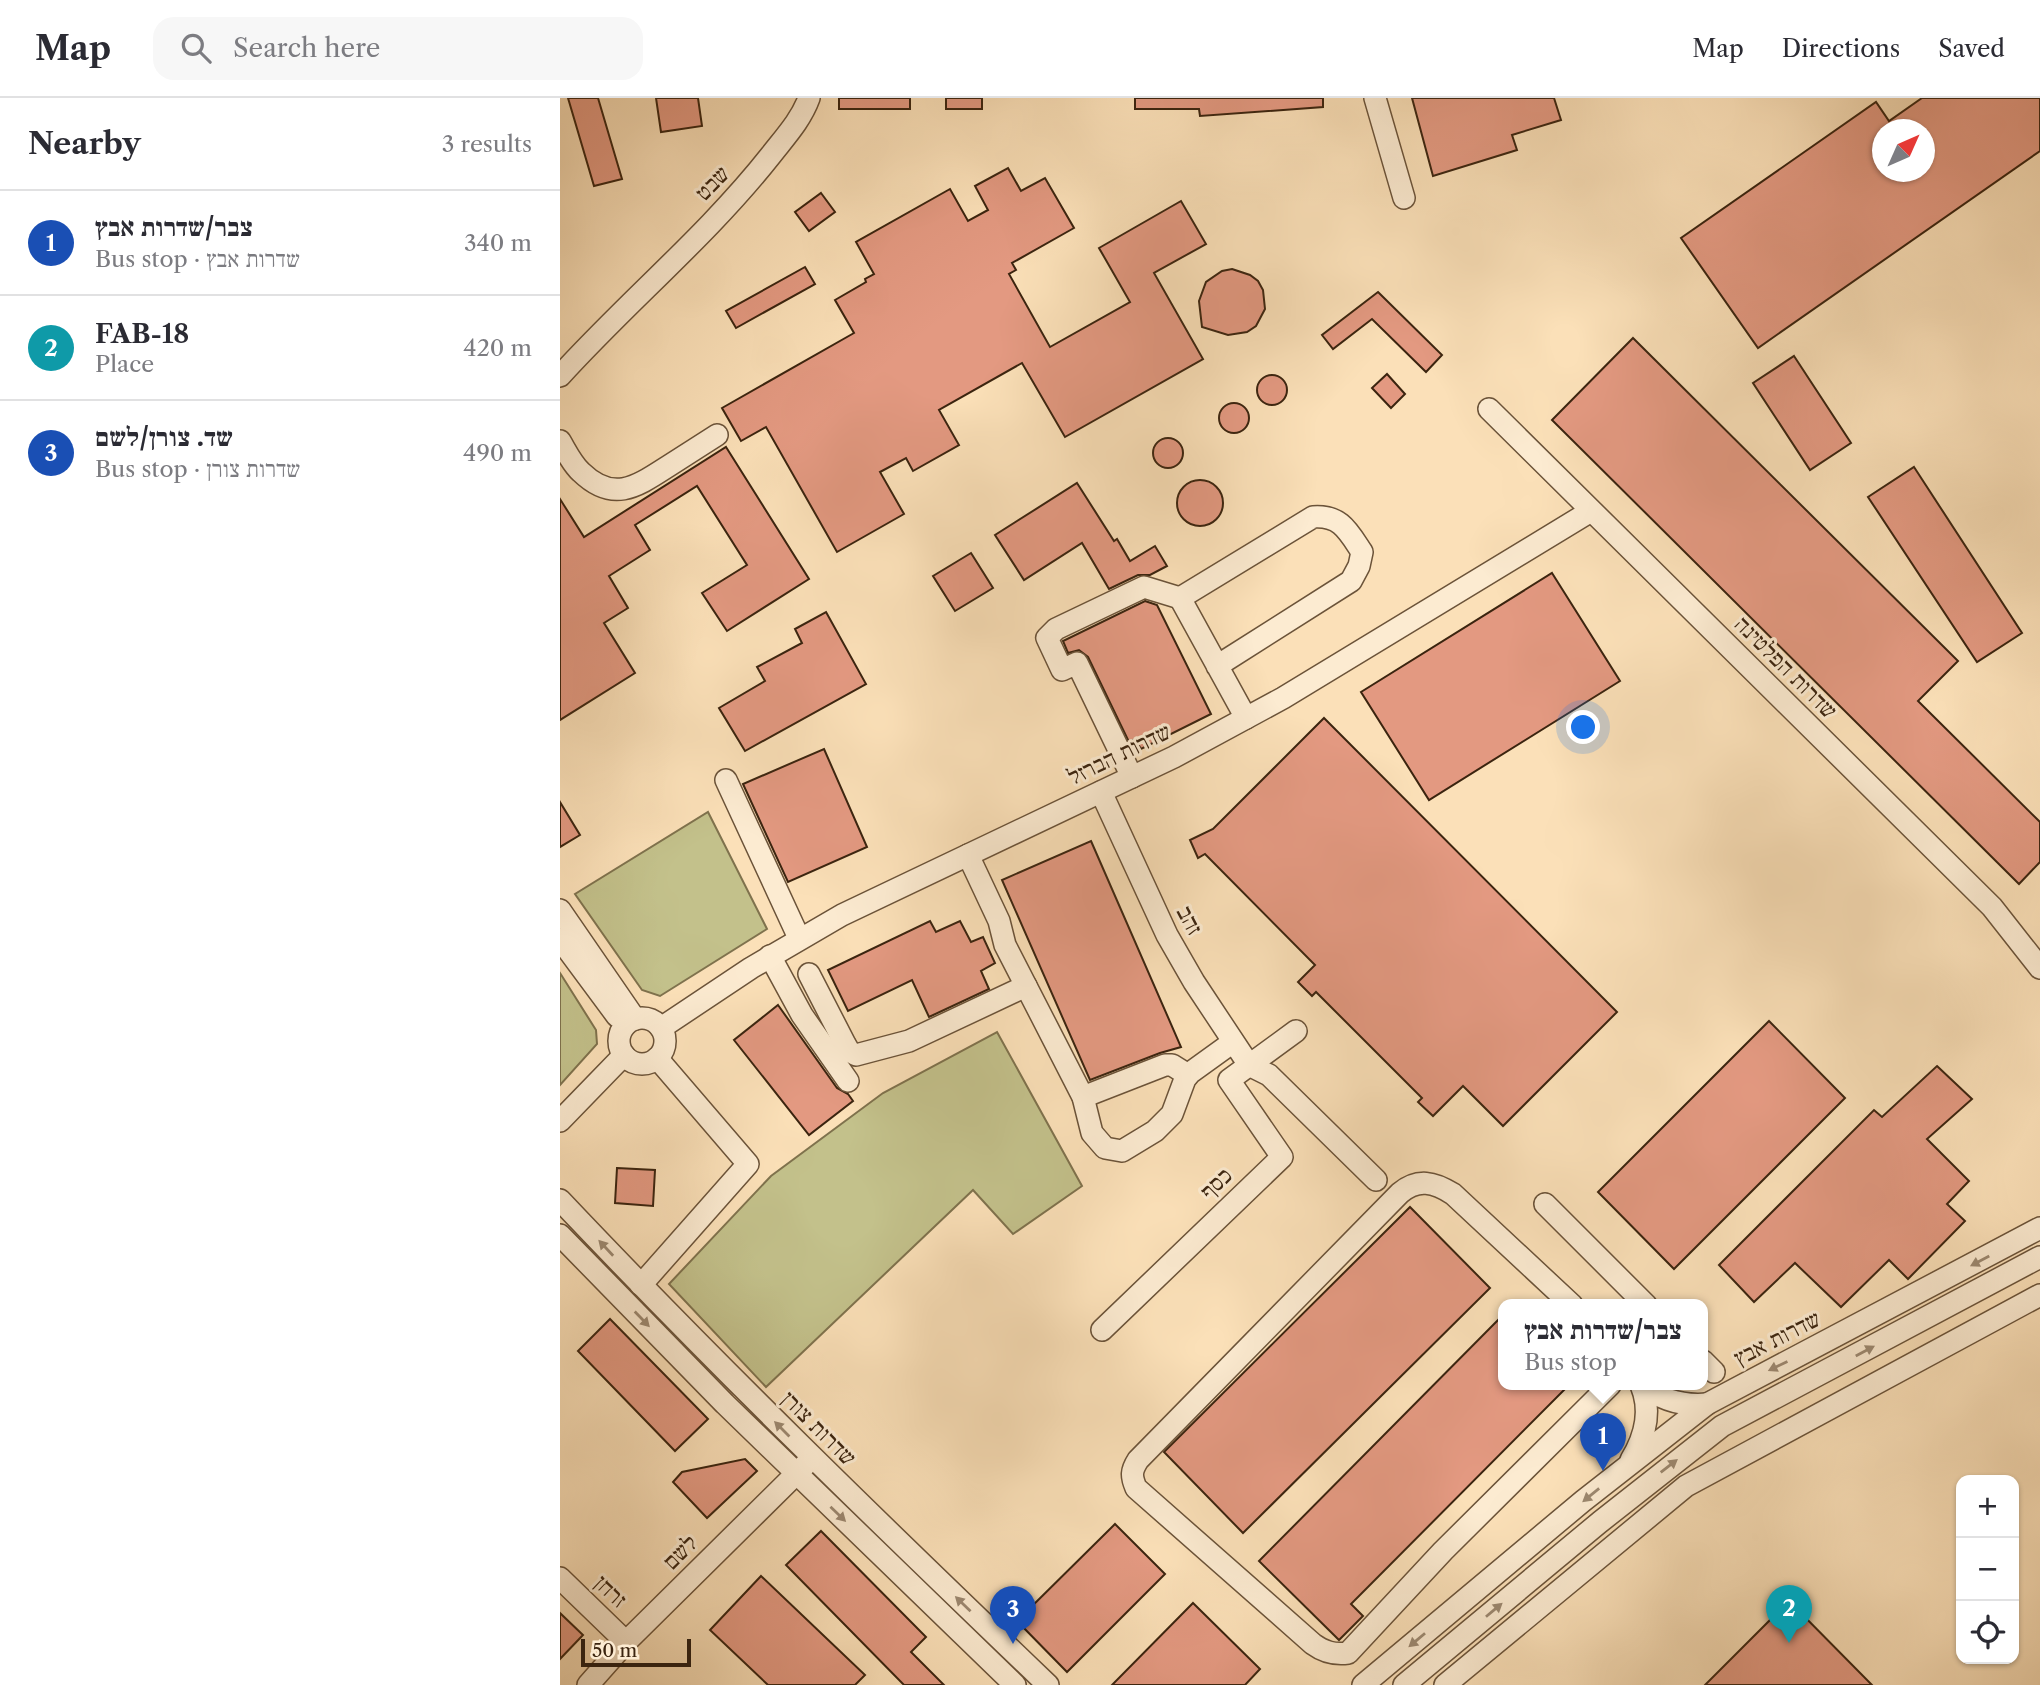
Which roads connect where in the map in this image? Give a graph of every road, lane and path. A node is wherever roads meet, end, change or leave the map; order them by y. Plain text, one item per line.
1 (809, 98) edge
2 (1375, 98) edge
3 (1404, 198) dead end
4 (560, 376) edge
5 (1489, 409) dead end
6 (717, 435) dead end
7 (560, 441) edge
8 (1591, 511) junction
9 (1180, 598) junction
10 (1217, 666) junction
11 (1246, 718) junction
12 (1132, 777) junction
13 (726, 780) dead end
14 (1101, 792) junction
15 (968, 855) junction
16 (560, 910) edge
17 (799, 938) junction
18 (560, 939) edge
19 (770, 956) junction
20 (2040, 968) edge
21 (809, 974) dead end
22 (1026, 986) junction
23 (630, 1023) junction
24 (661, 1028) junction
25 (1296, 1031) dead end
26 (1233, 1042) junction
27 (624, 1055) junction
28 (657, 1058) junction
29 (1249, 1065) junction
30 (1188, 1075) junction
31 (848, 1081) dead end
32 (1083, 1097) junction
33 (560, 1121) edge
34 (1376, 1180) dead end
35 (560, 1200) edge
36 (1545, 1204) dead end
37 (2040, 1228) edge
38 (560, 1235) edge
39 (2040, 1257) edge
40 (640, 1285) junction
41 (2040, 1295) edge
42 (1566, 1299) edge
43 (1640, 1299) edge
44 (1102, 1329) dead end
45 (1708, 1387) edge
46 (1605, 1390) edge
47 (1643, 1390) edge
48 (1650, 1390) edge
49 (1687, 1397) edge
50 (804, 1466) junction
51 (1627, 1466) junction
52 (560, 1578) edge
53 (626, 1642) junction
54 (588, 1685) edge
55 (1015, 1685) edge
56 (1048, 1685) edge
57 (1363, 1685) edge
58 (1404, 1685) edge
59 (1445, 1685) edge

1 - 4 street, שבט
2 - 3 street
5 - 8 street, שדרות הפלטינה
6 - 7 street
8 - 11 street, שדרות הברזל
8 - 20 street, שדרות הפלטינה
9 - 10 street
9 - 10 street
9 - 12 street
10 - 11 street
11 - 12 street, שדרות הברזל
12 - 14 street, שדרות הברזל
13 - 17 street
14 - 15 street, שדרות הברזל
14 - 26 street, זהב
15 - 17 street, שדרות הברזל
15 - 22 street
16 - 23 street
17 - 19 street, שדרות הברזל
18 - 23 street
19 - 24 street, שדרות הברזל
19 - 31 street
21 - 22 street
22 - 32 street
23 - 24 street
23 - 27 street
24 - 28 street
25 - 29 street
26 - 29 street, זהב
26 - 30 street
27 - 28 street
27 - 33 street
28 - 40 street
29 - 34 street
29 - 44 street, כסף
30 - 32 street
30 - 32 street
40 -> 35 street, שדרות צורן
36 - 43 street
37 -> 45 street, שדרות אבץ
38 -> 50 street, שדרות צורן
58 -> 39 street
50 -> 40 street, שדרות צורן
41 - 59 street
42 - 46 street
47 - 51 street
48 - 49 street
49 - 51 street, שדרות אבץ
50 - 53 street, לשם
50 -> 55 street, שדרות צורן
56 -> 50 street, שדרות צורן
51 -> 57 street, שדרות אבץ
52 - 53 street, זרחן
53 - 54 street, לשם

